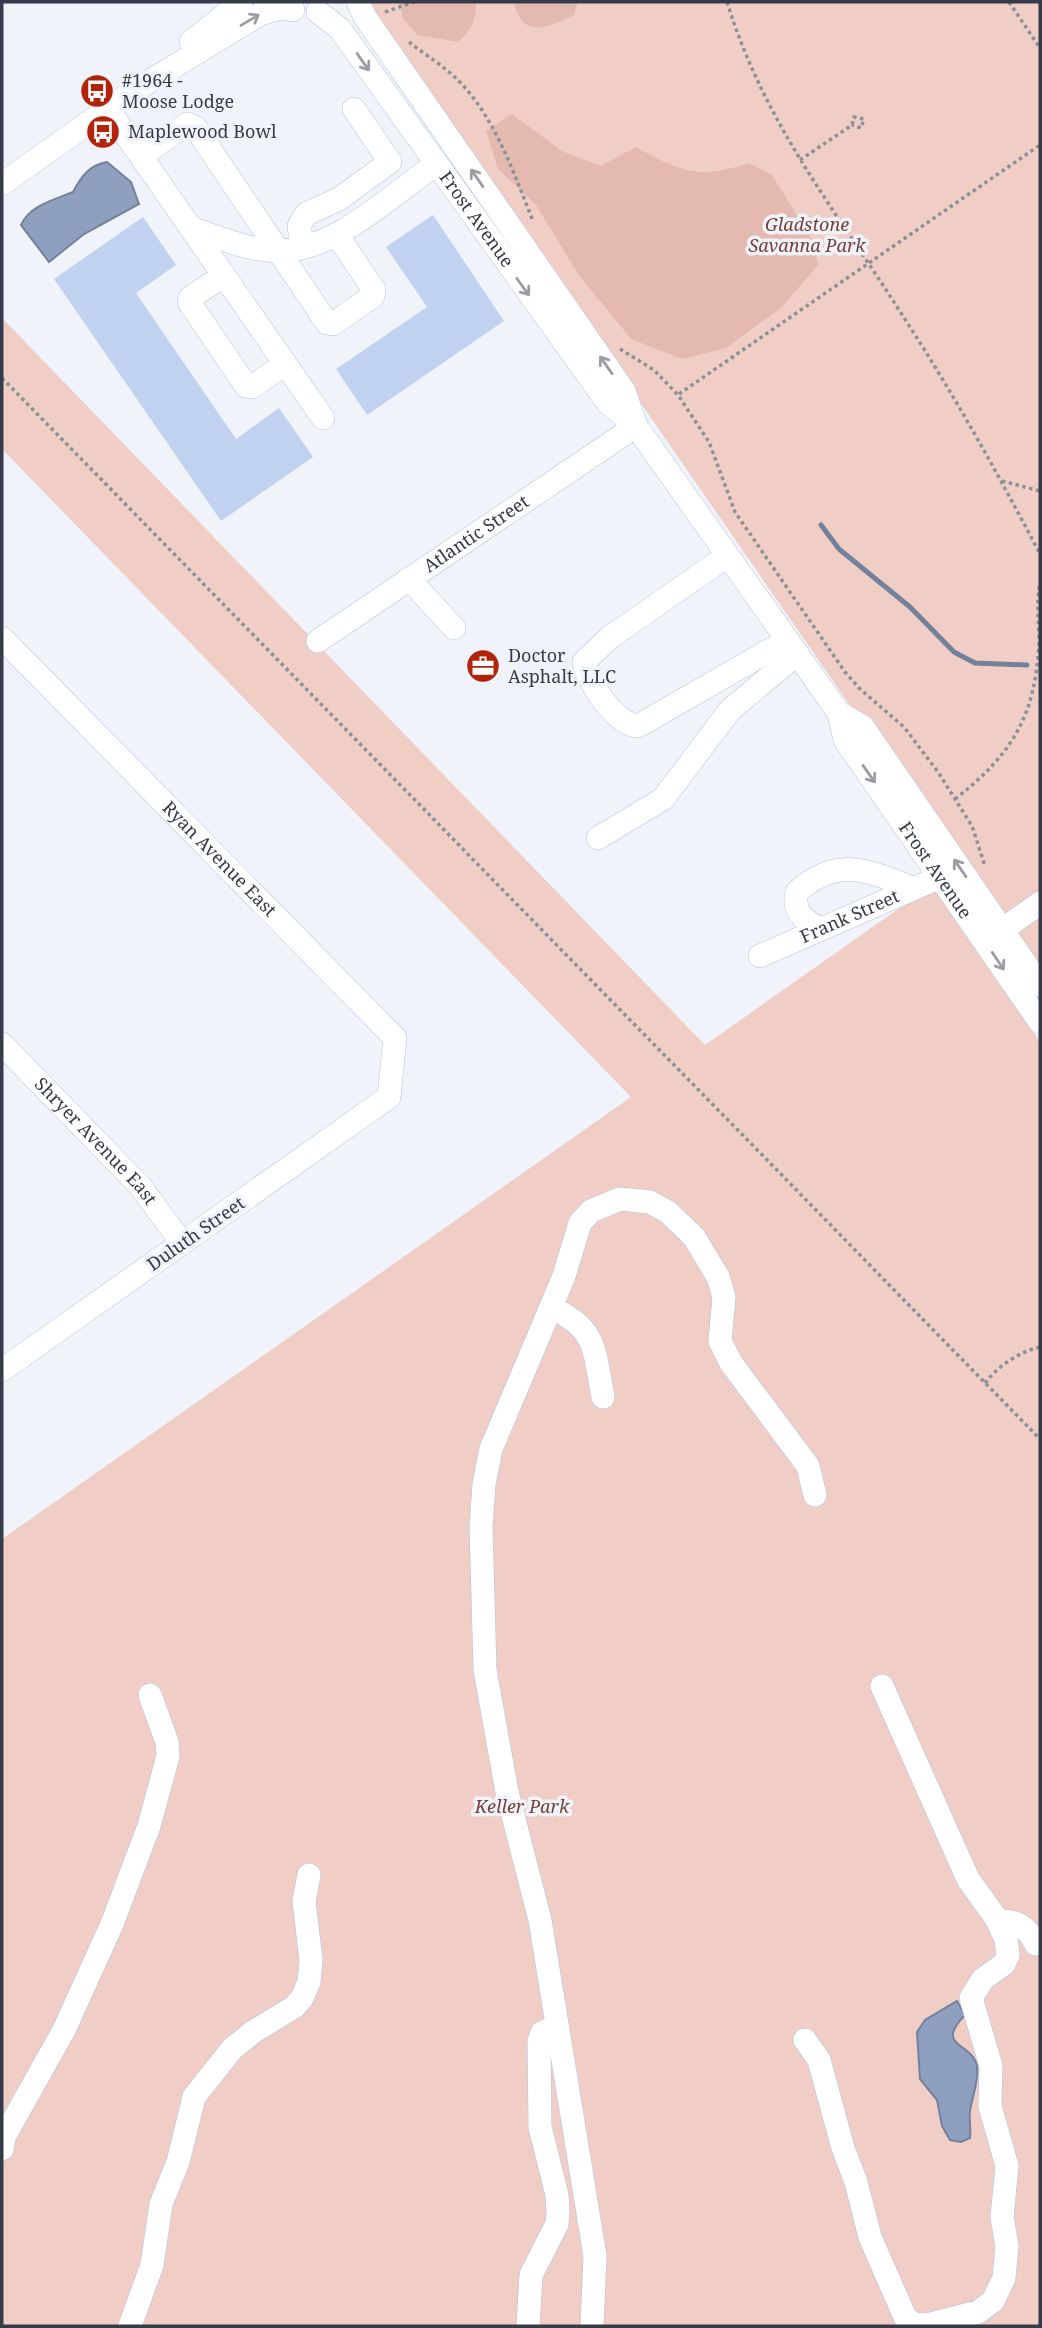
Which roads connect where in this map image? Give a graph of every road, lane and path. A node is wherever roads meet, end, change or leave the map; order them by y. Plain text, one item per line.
1 (241, 2) edge
2 (358, 2) edge
3 (414, 2) edge
4 (721, 2) edge
5 (727, 2) edge
6 (1009, 2) edge
7 (286, 6) edge
8 (328, 7) edge
9 (385, 22) dead end
10 (407, 41) dead end
11 (1040, 48) edge
12 (129, 94) junction
13 (392, 102) junction
14 (108, 109) junction
15 (852, 125) dead end
16 (1040, 145) edge
17 (141, 156) junction
18 (800, 160) junction
19 (436, 164) junction
20 (2, 184) edge
21 (536, 228) dead end
22 (193, 229) junction
23 (337, 235) junction
24 (303, 247) junction
25 (279, 251) junction
26 (869, 264) junction
27 (224, 275) junction
28 (614, 342) dead end
29 (285, 364) junction
30 (2, 378) edge
31 (678, 395) junction
32 (323, 418) dead end
33 (636, 426) junction
34 (1000, 481) junction
35 (1040, 491) edge
36 (1040, 554) edge
37 (727, 556) junction
38 (409, 579) junction
39 (1040, 582) edge
40 (454, 628) dead end
41 (2, 638) edge
42 (318, 641) dead end
43 (791, 648) junction
44 (839, 713) junction
45 (955, 799) junction
46 (598, 838) dead end
47 (989, 876) dead end
48 (940, 877) junction
49 (913, 888) junction
50 (1040, 903) edge
51 (821, 929) junction
52 (1002, 930) junction
53 (760, 956) dead end
54 (1040, 985) edge
55 (1040, 1022) edge
56 (2, 1044) edge
57 (389, 1097) joint
58 (182, 1243) junction
59 (551, 1308) junction
60 (1040, 1347) edge
61 (2, 1370) edge
62 (985, 1383) junction
63 (603, 1397) dead end
64 (1040, 1439) edge
65 (815, 1495) dead end
66 (882, 1686) dead end
67 (150, 1695) dead end
68 (309, 1874) dead end
69 (998, 1921) junction
70 (1036, 1944) dead end
71 (557, 2026) junction
72 (805, 2040) dead end
73 (2, 2149) edge
74 (130, 2326) edge
75 (528, 2326) edge
76 (592, 2326) edge

1 - 12 street
33 -> 2 street, Frost Avenue
3 - 9 path
4 - 5 path
5 - 18 path
6 - 11 path
7 - 8 street
12 -> 7 street
8 -> 13 street, Frost Avenue
10 - 21 path
12 - 14 street
13 - 19 street, Frost Avenue
13 - 24 street
14 - 17 street
14 - 20 street
15 - 18 path
16 - 26 path
17 - 22 street
17 - 25 street
18 - 26 path
19 - 23 street
19 -> 33 street, Frost Avenue
22 - 25 street
22 - 27 street
23 - 24 street
23 - 25 street
24 - 25 street
26 - 31 path
26 - 34 path
27 - 29 street
27 - 29 street
28 - 31 path
29 - 32 street
30 - 62 path
31 - 45 path
33 - 37 street, Frost Avenue
33 - 38 street, Atlantic Street
34 - 35 path
34 - 36 path
37 - 43 street, Frost Avenue
37 - 43 street
38 - 40 street
38 - 42 street, Atlantic Street
39 - 45 path
41 - 57 street, Ryan Avenue East
43 - 44 street, Frost Avenue
43 - 46 street
44 -> 48 street, Frost Avenue
52 -> 44 street, Frost Avenue
45 - 47 path
48 - 49 street, Frank Street
48 -> 55 street, Frost Avenue
49 - 51 street, Frank Street
49 - 51 street
50 - 52 street
51 - 53 street, Frank Street
52 - 54 street, Frost Avenue
56 - 58 street, Shryer Avenue East
57 - 58 street, Duluth Street
58 - 61 street, Duluth Street
59 - 63 street
59 - 65 street
59 - 71 street
60 - 62 path
62 - 64 path
66 - 69 street
67 - 73 street
68 - 74 street
69 - 70 street
69 - 72 street
71 - 75 street
71 - 76 street

